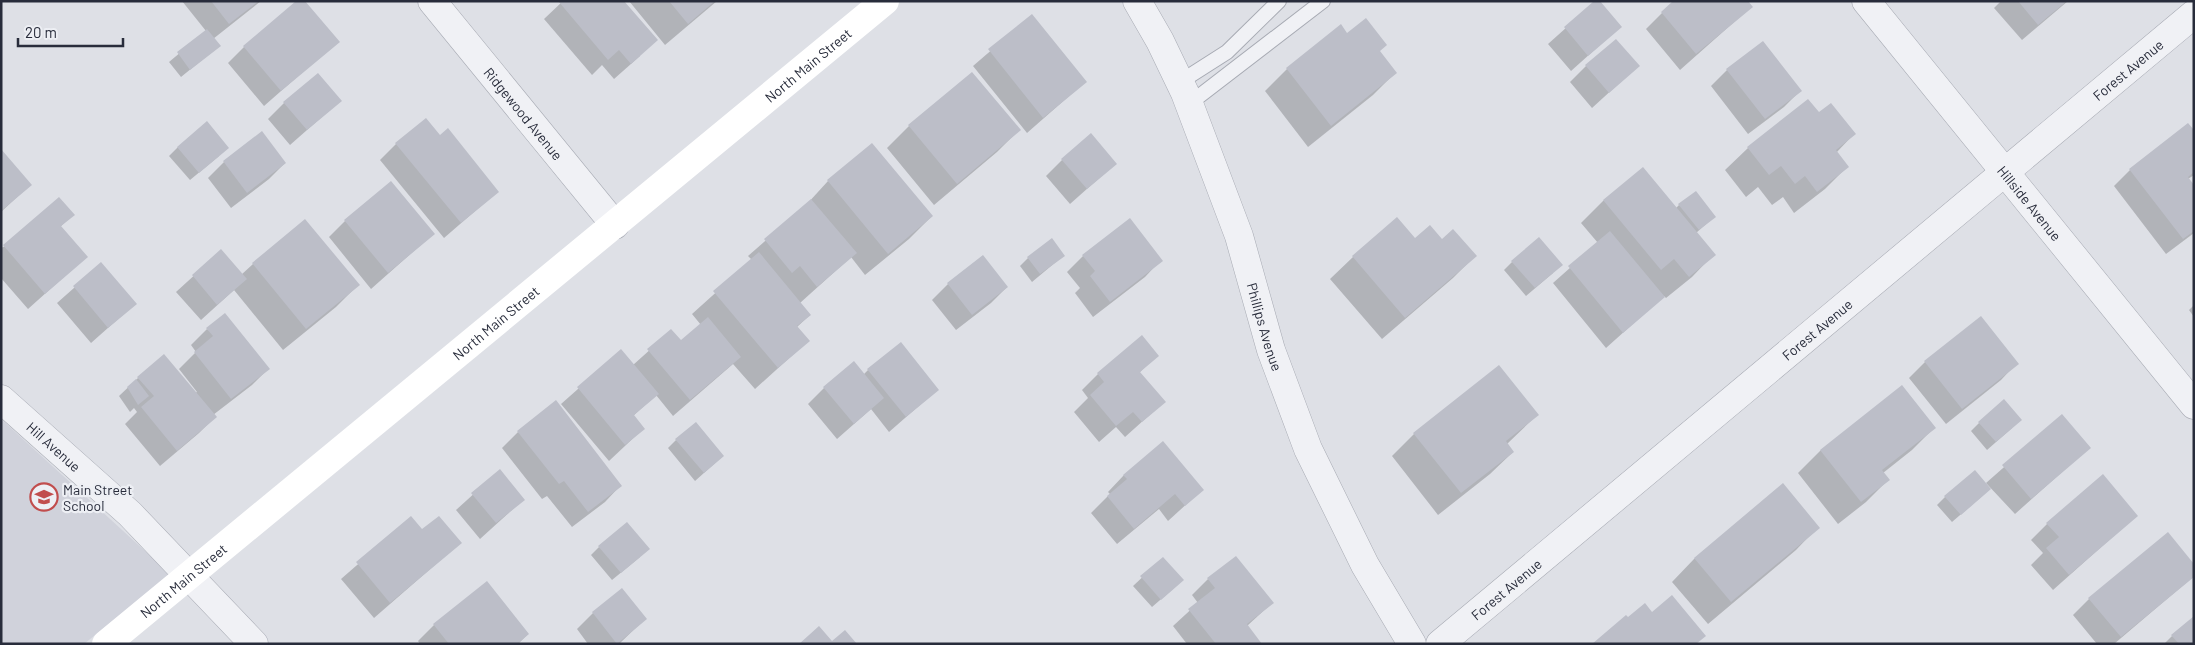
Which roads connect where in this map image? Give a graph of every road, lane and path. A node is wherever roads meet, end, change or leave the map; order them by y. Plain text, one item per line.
1 (432, 1) edge
2 (885, 1) edge
3 (1137, 1) edge
4 (1278, 1) edge
5 (1323, 1) edge
6 (1866, 1) edge
7 (2194, 14) edge
8 (1184, 93) junction
9 (2004, 171) junction
10 (615, 225) junction
11 (1, 399) edge
12 (2194, 405) edge
13 (189, 576) junction
14 (106, 644) edge
15 (254, 644) edge
16 (1412, 644) edge
17 (1440, 644) edge

1 - 10 street, Ridgewood Avenue
2 - 10 street, North Main Street
3 - 8 street, Phillips Avenue
4 - 8 lane
5 - 8 lane
6 - 9 street, Hillside Avenue
7 - 9 street, Forest Avenue
8 - 16 street, Phillips Avenue
9 - 12 street, Hillside Avenue
9 - 17 street, Forest Avenue
10 - 13 street, North Main Street
11 - 13 street, Hill Avenue
13 - 14 street, North Main Street
13 - 15 street, Hill Avenue

